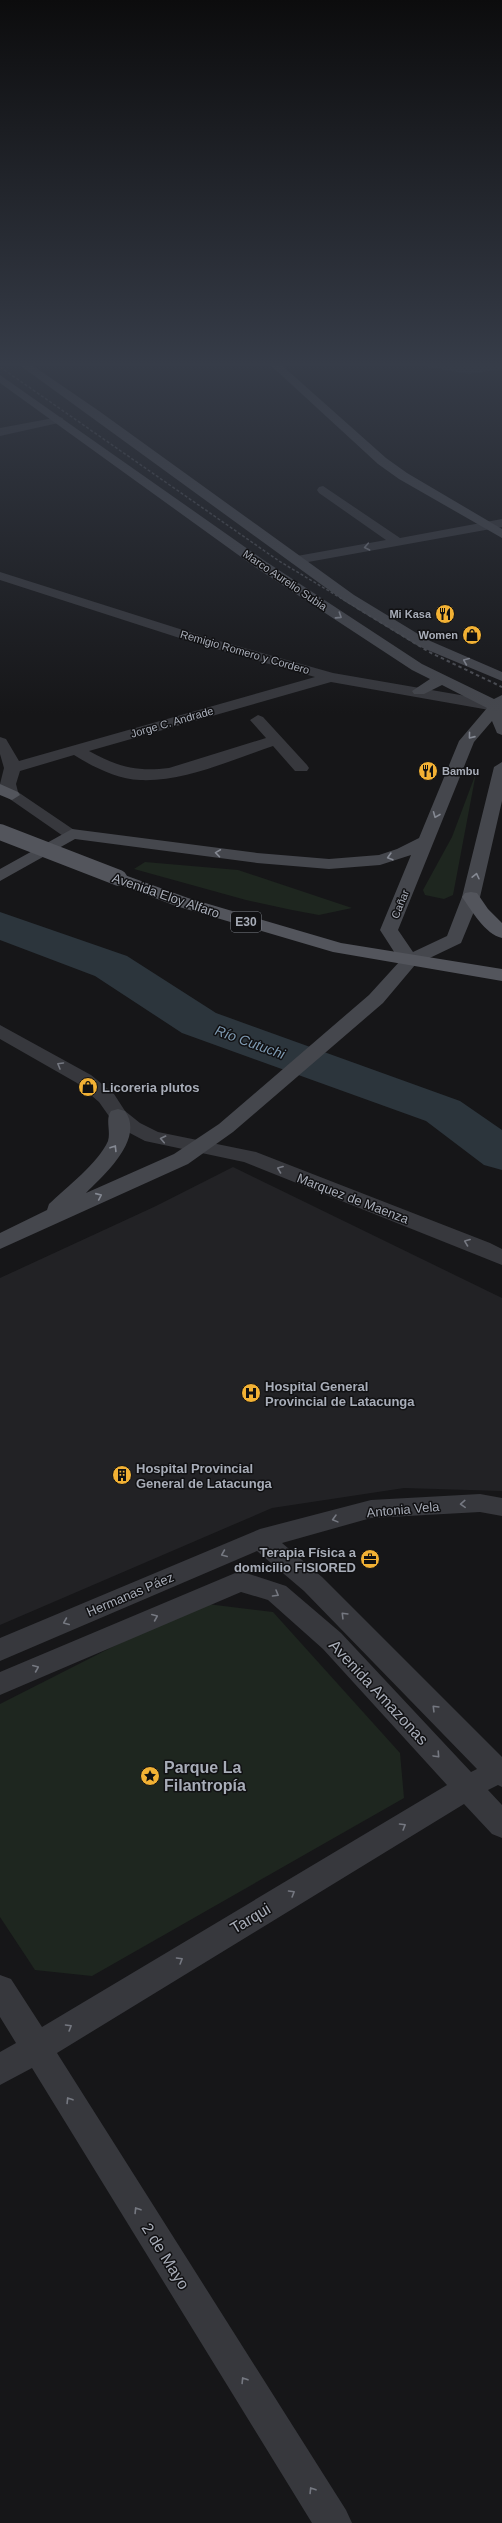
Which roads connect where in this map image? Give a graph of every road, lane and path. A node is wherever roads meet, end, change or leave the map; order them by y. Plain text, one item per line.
1 (141, 479) edge
2 (185, 479) edge
3 (407, 479) edge
4 (322, 490) dead end
5 (502, 522) edge
6 (488, 525) junction
7 (502, 534) edge
8 (396, 541) junction
9 (297, 560) junction
10 (0, 576) edge
11 (502, 676) edge
12 (331, 677) junction
13 (438, 678) junction
14 (419, 691) junction
15 (500, 705) edge
16 (258, 720) dead end
17 (502, 730) edge
18 (275, 740) junction
19 (0, 742) edge
20 (77, 750) junction
21 (502, 767) edge
22 (12, 768) junction
23 (301, 768) dead end
24 (6, 792) edge
25 (0, 832) edge
26 (72, 834) junction
27 (425, 841) junction
28 (4, 874) edge
29 (471, 897) junction
30 (502, 933) edge
31 (409, 961) junction
32 (502, 976) edge
33 (0, 1031) edge
34 (118, 1116) junction
35 (202, 1146) junction
36 (49, 1217) junction
37 (0, 1242) edge
38 (502, 1258) edge
39 (502, 1508) edge
40 (260, 1539) junction
41 (0, 1650) edge
42 (0, 1684) edge
43 (501, 1772) edge
44 (467, 1787) junction
45 (502, 1825) edge
46 (0, 1989) edge
47 (36, 2047) junction
48 (0, 2070) edge
49 (333, 2523) edge

1 -> 13 main road, Marco Aurelio Subia
2 - 9 main road, Marco Aurelio Subia
3 - 6 main road
4 - 8 street
5 - 6 street
6 - 7 main road
6 - 8 street
8 -> 9 street
11 -> 9 main road, Marco Aurelio Subia
10 - 12 street, Remigio Romero y Cordero
12 - 14 street, Remigio Romero y Cordero
12 - 20 street, Jorge C. Andrade
13 - 14 main road
13 - 15 main road, Marco Aurelio Subia
14 - 15 street, Remigio Romero y Cordero
15 - 17 main road
15 -> 27 main road, Cañar
16 - 18 street
18 - 20 street
18 - 23 street
19 - 22 street
20 - 22 street, Jorge C. Andrade
29 -> 21 main road
22 - 24 street
24 - 26 street
25 - 31 main road, Avenida Eloy Alfaro / E30, bridge
27 -> 26 main road
26 - 28 main road
27 - 31 main road, Cañar
29 - 30 main road
29 - 31 main road
31 - 32 main road, Avenida Eloy Alfaro / E30
31 - 35 main road
34 -> 33 street, Marquez de Maenza
35 -> 34 street, Marquez de Maenza
36 -> 34 main road
36 -> 35 main road
38 -> 35 street, Marquez de Maenza
36 - 37 main road
39 -> 40 street, Antonia Vela
40 -> 41 street, Hermanas Páez
43 -> 40 street, Avenida Amazonas
42 -> 44 street, Avenida Amazonas
43 - 44 street, Tarqui
44 - 45 street, Avenida Amazonas
47 -> 44 street, Tarqui
46 - 47 street, 2 de Mayo
47 - 48 street, Tarqui
49 -> 47 street, 2 de Mayo

